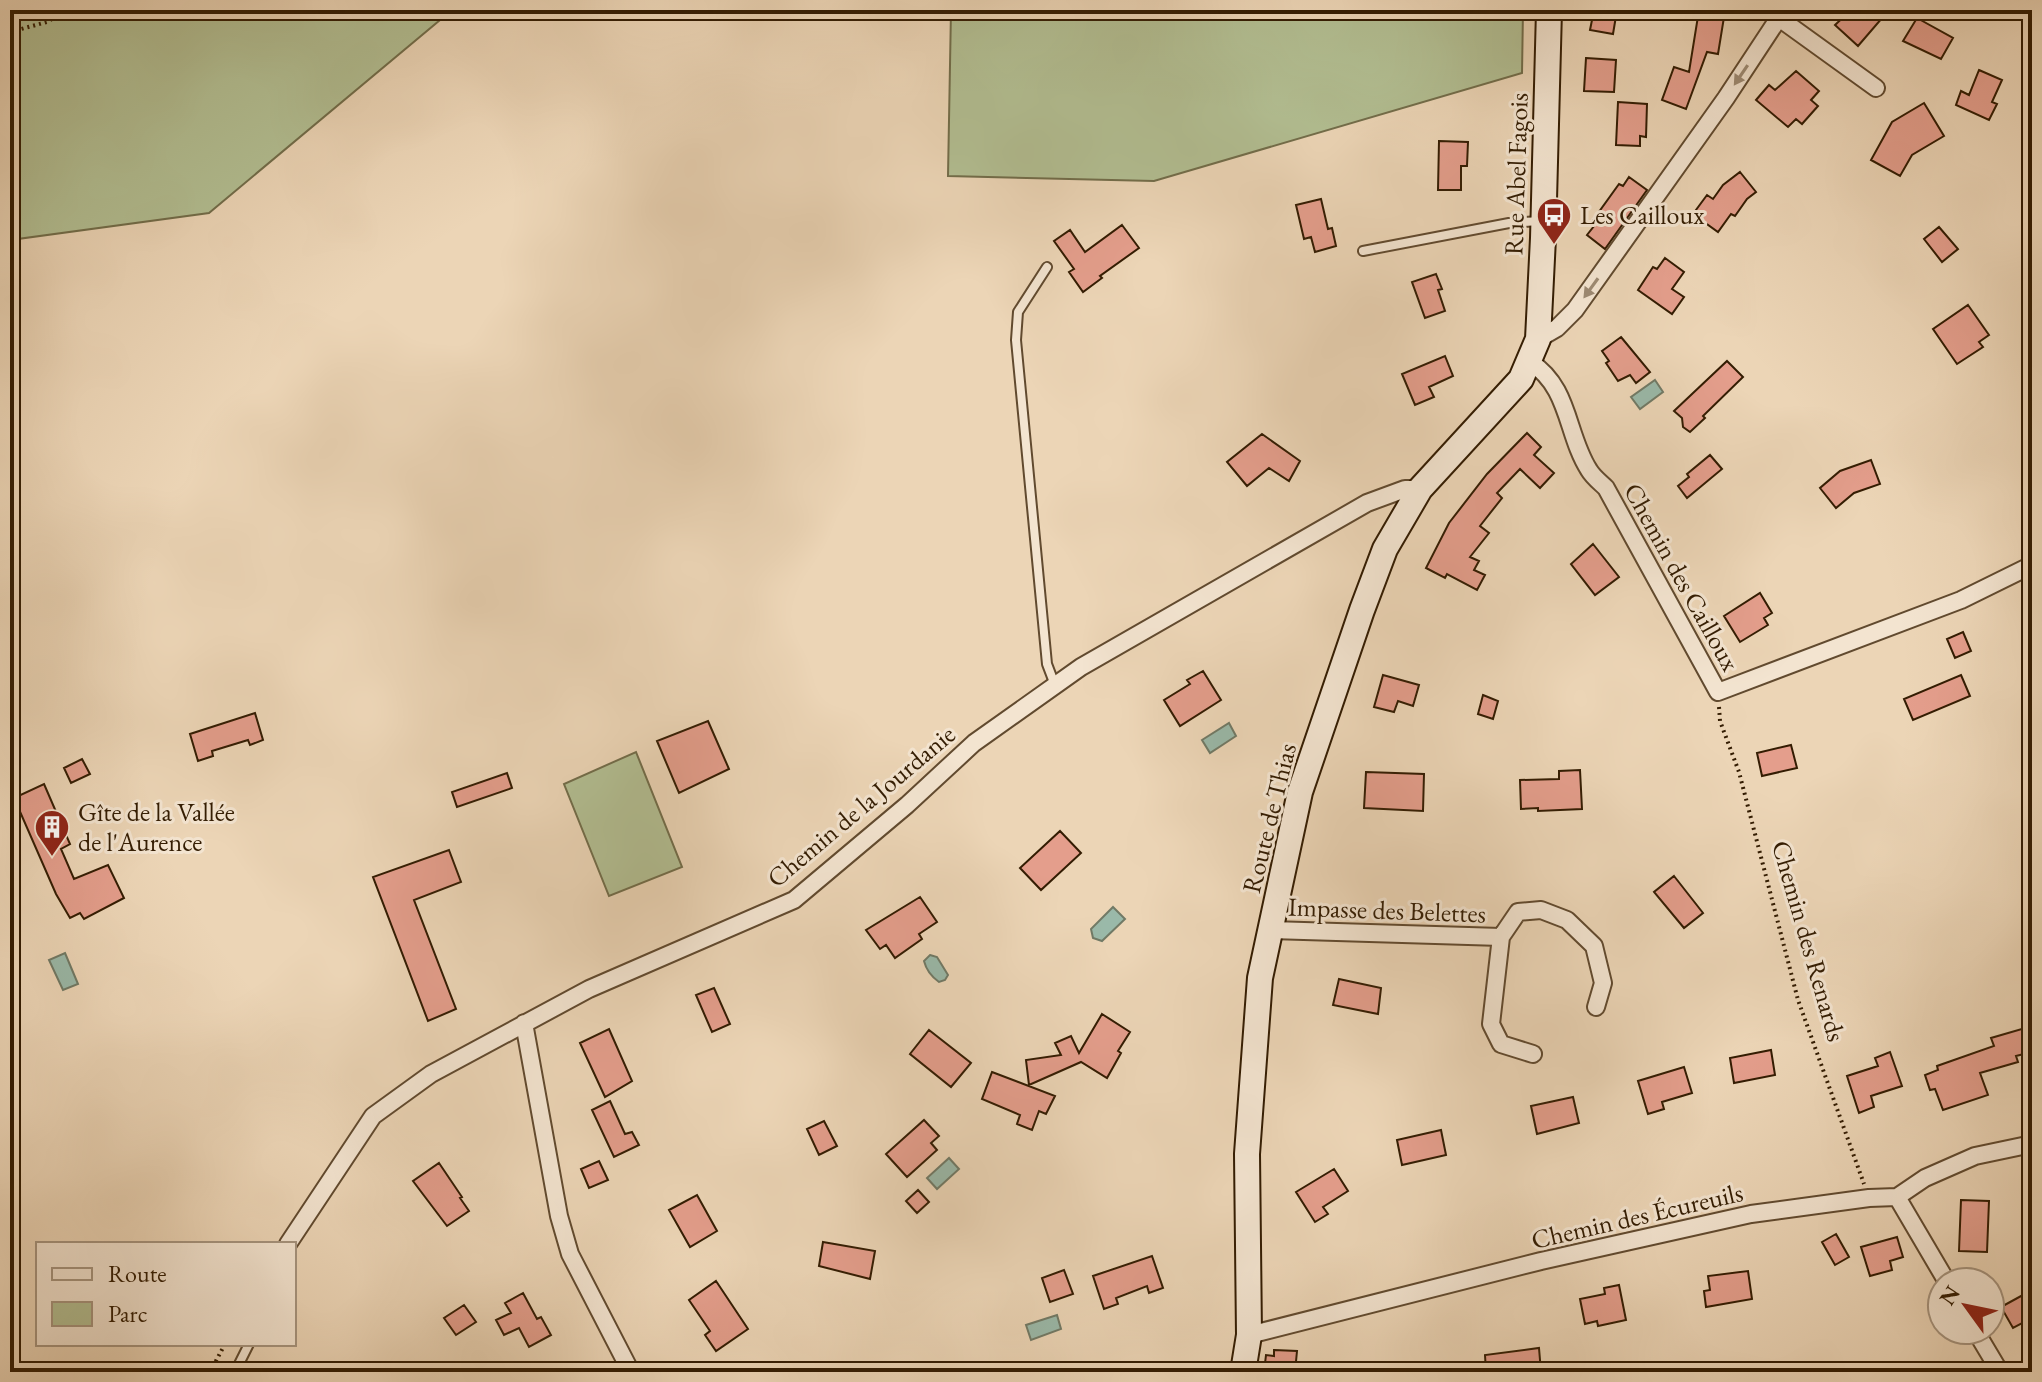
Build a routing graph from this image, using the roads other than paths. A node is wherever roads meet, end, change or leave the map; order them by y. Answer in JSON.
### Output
{"nodes":[{"id":1,"x":1549,"y":10,"type":"edge"},
{"id":2,"x":1782,"y":14,"type":"edge"},
{"id":3,"x":1876,"y":88,"type":"dead end"},
{"id":4,"x":1543,"y":220,"type":"junction"},
{"id":5,"x":1363,"y":251,"type":"dead end"},
{"id":6,"x":1047,"y":267,"type":"dead end"},
{"id":7,"x":1534,"y":350,"type":"junction"},
{"id":8,"x":1420,"y":489,"type":"junction"},
{"id":9,"x":2032,"y":565,"type":"edge"},
{"id":10,"x":1055,"y":685,"type":"junction"},
{"id":11,"x":1271,"y":930,"type":"junction"},
{"id":12,"x":1501,"y":937,"type":"junction"},
{"id":13,"x":1596,"y":1007,"type":"dead end"},
{"id":14,"x":524,"y":1023,"type":"junction"},
{"id":15,"x":1533,"y":1054,"type":"dead end"},
{"id":16,"x":2032,"y":1144,"type":"edge"},
{"id":17,"x":1897,"y":1197,"type":"junction"},
{"id":18,"x":289,"y":1242,"type":"edge"},
{"id":19,"x":1938,"y":1266,"type":"edge"},
{"id":20,"x":1249,"y":1335,"type":"junction"},
{"id":21,"x":248,"y":1346,"type":"edge"},
{"id":22,"x":1985,"y":1346,"type":"edge"},
{"id":23,"x":235,"y":1372,"type":"edge"},
{"id":24,"x":631,"y":1372,"type":"edge"},
{"id":25,"x":1243,"y":1372,"type":"edge"},
{"id":26,"x":2000,"y":1372,"type":"edge"}],
"edges":[{"from":1,"to":4,"type":"street","name":"Rue Abel Fagois"},
{"from":2,"to":3,"type":"street"},
{"from":2,"to":7,"type":"street","one_way":true},
{"from":4,"to":5,"type":"lane"},
{"from":4,"to":7,"type":"street","name":"Rue Abel Fagois"},
{"from":6,"to":10,"type":"lane"},
{"from":7,"to":8,"type":"street","name":"Route de Thias"},
{"from":7,"to":9,"type":"street","name":"Chemin des Cailloux"},
{"from":8,"to":10,"type":"street","name":"Chemin de la Jourdanie"},
{"from":8,"to":11,"type":"street","name":"Route de Thias"},
{"from":10,"to":14,"type":"street","name":"Chemin de la Jourdanie"},
{"from":11,"to":12,"type":"street","name":"Impasse des Belettes"},
{"from":11,"to":20,"type":"street","name":"Route de Thias"},
{"from":12,"to":13,"type":"street","name":"Impasse des Belettes"},
{"from":12,"to":15,"type":"street","name":"Impasse des Belettes"},
{"from":14,"to":18,"type":"street","name":"Chemin de la Jourdanie"},
{"from":14,"to":24,"type":"street"},
{"from":16,"to":17,"type":"street"},
{"from":17,"to":19,"type":"street"},
{"from":17,"to":20,"type":"street","name":"Chemin des Écureuils"},
{"from":20,"to":25,"type":"street","name":"Route de Thias"},
{"from":21,"to":23,"type":"lane"},
{"from":22,"to":26,"type":"street"}]}
